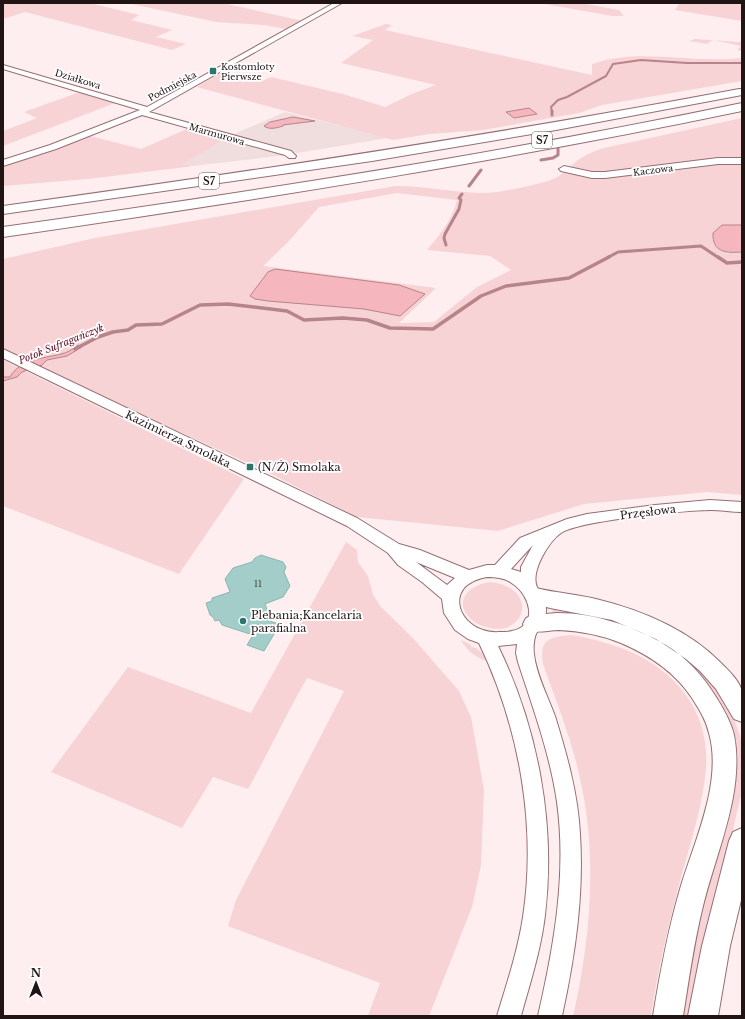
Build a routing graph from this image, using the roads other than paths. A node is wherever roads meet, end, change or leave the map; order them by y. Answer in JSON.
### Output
{"nodes":[{"id":1,"x":339,"y":3,"type":"edge"},
{"id":2,"x":3,"y":67,"type":"edge"},
{"id":3,"x":742,"y":92,"type":"edge"},
{"id":4,"x":742,"y":103,"type":"edge"},
{"id":5,"x":742,"y":107,"type":"edge"},
{"id":6,"x":145,"y":111,"type":"junction"},
{"id":7,"x":414,"y":150,"type":"junction"},
{"id":8,"x":292,"y":156,"type":"dead end"},
{"id":9,"x":742,"y":161,"type":"edge"},
{"id":10,"x":3,"y":163,"type":"edge"},
{"id":11,"x":564,"y":169,"type":"dead end"},
{"id":12,"x":3,"y":202,"type":"edge"},
{"id":13,"x":3,"y":210,"type":"edge"},
{"id":14,"x":3,"y":222,"type":"edge"},
{"id":15,"x":63,"y":223,"type":"junction"},
{"id":16,"x":3,"y":232,"type":"edge"},
{"id":17,"x":3,"y":235,"type":"edge"},
{"id":18,"x":8,"y":356,"type":"edge"},
{"id":19,"x":742,"y":507,"type":"edge"},
{"id":20,"x":555,"y":529,"type":"junction"},
{"id":21,"x":394,"y":549,"type":"junction"},
{"id":22,"x":499,"y":571,"type":"junction"},
{"id":23,"x":466,"y":576,"type":"junction"},
{"id":24,"x":532,"y":591,"type":"junction"},
{"id":25,"x":450,"y":597,"type":"junction"},
{"id":26,"x":530,"y":628,"type":"junction"},
{"id":27,"x":486,"y":639,"type":"junction"},
{"id":28,"x":742,"y":712,"type":"edge"},
{"id":29,"x":742,"y":841,"type":"edge"},
{"id":30,"x":668,"y":1014,"type":"edge"},
{"id":31,"x":509,"y":1016,"type":"edge"},
{"id":32,"x":550,"y":1016,"type":"edge"},
{"id":33,"x":704,"y":1016,"type":"edge"}],
"edges":[{"from":1,"to":6,"type":"street","name":"Podmiejska"},
{"from":2,"to":6,"type":"street","name":"Działkowa"},
{"from":3,"to":7,"type":"highway","number":"S7"},
{"from":4,"to":14,"type":"highway","number":"S7"},
{"from":5,"to":15,"type":"highway"},
{"from":6,"to":8,"type":"street","name":"Marmurowa"},
{"from":6,"to":10,"type":"street","name":"Podmiejska"},
{"from":7,"to":12,"type":"highway"},
{"from":7,"to":13,"type":"highway","number":"S7"},
{"from":9,"to":11,"type":"street","name":"Kaczowa"},
{"from":15,"to":16,"type":"highway"},
{"from":15,"to":17,"type":"highway"},
{"from":18,"to":21,"type":"street","name":"Kazimierza Smolaka"},
{"from":19,"to":20,"type":"street","name":"Przęsłowa"},
{"from":20,"to":22,"type":"street","name":"Przęsłowa"},
{"from":20,"to":24,"type":"street"},
{"from":21,"to":23,"type":"street","name":"Kazimierza Smolaka"},
{"from":21,"to":25,"type":"street","name":"Kazimierza Smolaka"},
{"from":22,"to":23,"type":"street"},
{"from":22,"to":24,"type":"street"},
{"from":23,"to":25,"type":"street"},
{"from":24,"to":26,"type":"street"},
{"from":24,"to":28,"type":"main road"},
{"from":25,"to":27,"type":"street"},
{"from":26,"to":27,"type":"street"},
{"from":26,"to":30,"type":"main road"},
{"from":26,"to":32,"type":"street"},
{"from":27,"to":31,"type":"street"},
{"from":29,"to":33,"type":"main road"}]}
